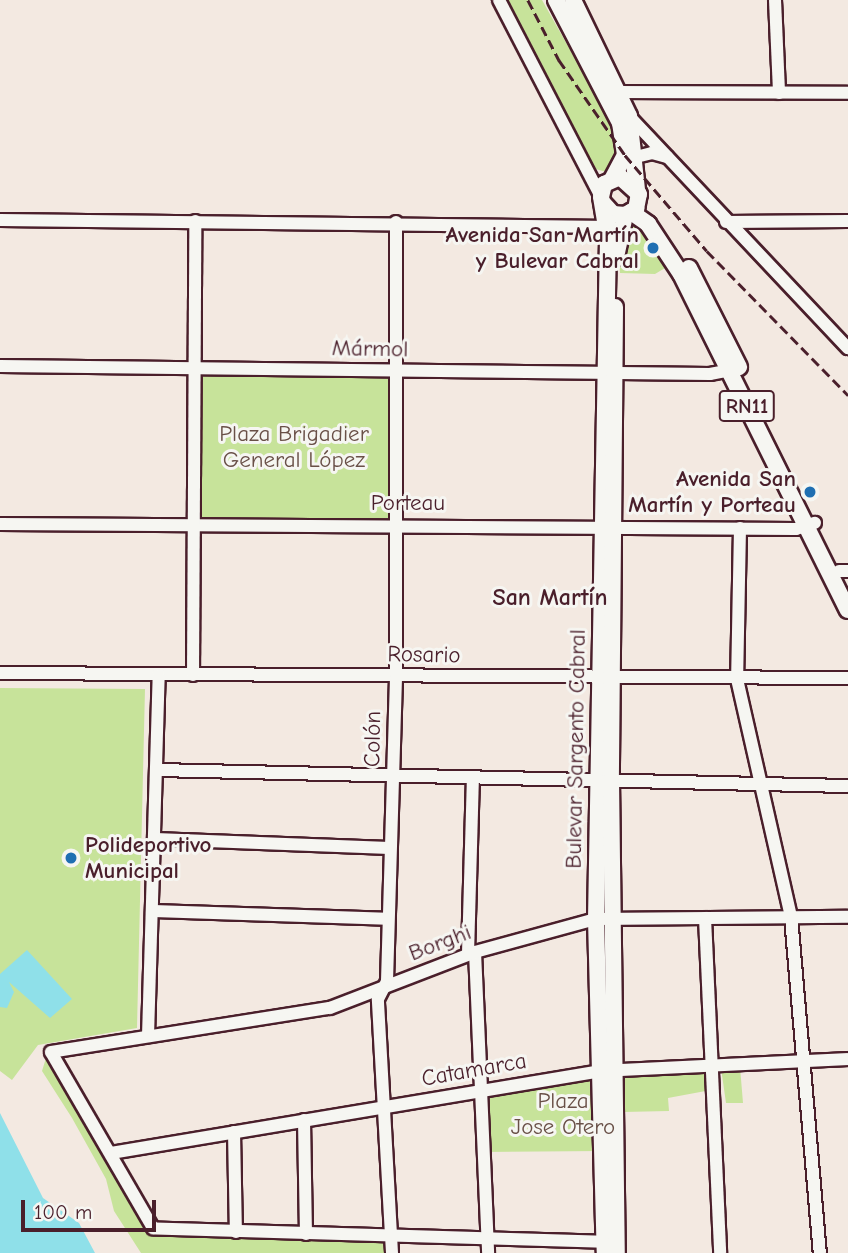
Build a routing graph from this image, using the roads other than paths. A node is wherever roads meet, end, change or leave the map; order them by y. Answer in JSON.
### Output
{"nodes":[{"id":1,"x":499,"y":0,"type":"edge"},
{"id":2,"x":556,"y":0,"type":"edge"},
{"id":3,"x":573,"y":0,"type":"edge"},
{"id":4,"x":775,"y":0,"type":"edge"},
{"id":5,"x":614,"y":92,"type":"junction"},
{"id":6,"x":645,"y":92,"type":"junction"},
{"id":7,"x":779,"y":93,"type":"junction"},
{"id":8,"x":848,"y":93,"type":"edge"},
{"id":9,"x":628,"y":115,"type":"junction"},
{"id":10,"x":636,"y":157,"type":"junction"},
{"id":11,"x":671,"y":159,"type":"junction"},
{"id":12,"x":585,"y":169,"type":"junction"},
{"id":13,"x":611,"y":179,"type":"junction"},
{"id":14,"x":638,"y":192,"type":"junction"},
{"id":15,"x":602,"y":200,"type":"junction"},
{"id":16,"x":0,"y":220,"type":"edge"},
{"id":17,"x":621,"y":220,"type":"junction"},
{"id":18,"x":195,"y":221,"type":"junction"},
{"id":19,"x":848,"y":221,"type":"edge"},
{"id":20,"x":396,"y":222,"type":"junction"},
{"id":21,"x":726,"y":222,"type":"junction"},
{"id":22,"x":834,"y":333,"type":"junction"},
{"id":23,"x":848,"y":333,"type":"edge"},
{"id":24,"x":848,"y":348,"type":"edge"},
{"id":25,"x":0,"y":366,"type":"edge"},
{"id":26,"x":194,"y":368,"type":"junction"},
{"id":27,"x":734,"y":369,"type":"junction"},
{"id":28,"x":396,"y":371,"type":"junction"},
{"id":29,"x":608,"y":373,"type":"junction"},
{"id":30,"x":0,"y":524,"type":"edge"},
{"id":31,"x":395,"y":524,"type":"junction"},
{"id":32,"x":607,"y":524,"type":"junction"},
{"id":33,"x":811,"y":525,"type":"junction"},
{"id":34,"x":192,"y":526,"type":"junction"},
{"id":35,"x":740,"y":528,"type":"junction"},
{"id":36,"x":844,"y":571,"type":"edge"},
{"id":37,"x":848,"y":589,"type":"edge"},
{"id":38,"x":848,"y":610,"type":"edge"},
{"id":39,"x":0,"y":673,"type":"edge"},
{"id":40,"x":159,"y":675,"type":"junction"},
{"id":41,"x":193,"y":675,"type":"junction"},
{"id":42,"x":396,"y":675,"type":"junction"},
{"id":43,"x":605,"y":678,"type":"junction"},
{"id":44,"x":848,"y":678,"type":"edge"},
{"id":45,"x":737,"y":679,"type":"junction"},
{"id":46,"x":158,"y":770,"type":"junction"},
{"id":47,"x":393,"y":776,"type":"junction"},
{"id":48,"x":473,"y":778,"type":"junction"},
{"id":49,"x":605,"y":780,"type":"junction"},
{"id":50,"x":761,"y":784,"type":"junction"},
{"id":51,"x":848,"y":786,"type":"edge"},
{"id":52,"x":155,"y":839,"type":"junction"},
{"id":53,"x":390,"y":848,"type":"junction"},
{"id":54,"x":152,"y":911,"type":"junction"},
{"id":55,"x":791,"y":917,"type":"junction"},
{"id":56,"x":848,"y":917,"type":"edge"},
{"id":57,"x":705,"y":918,"type":"junction"},
{"id":58,"x":388,"y":919,"type":"junction"},
{"id":59,"x":604,"y":919,"type":"junction"},
{"id":60,"x":472,"y":953,"type":"junction"},
{"id":61,"x":385,"y":986,"type":"junction"},
{"id":62,"x":148,"y":1036,"type":"junction"},
{"id":63,"x":848,"y":1059,"type":"edge"},
{"id":64,"x":806,"y":1061,"type":"junction"},
{"id":65,"x":714,"y":1065,"type":"junction"},
{"id":66,"x":607,"y":1070,"type":"junction"},
{"id":67,"x":484,"y":1089,"type":"junction"},
{"id":68,"x":382,"y":1108,"type":"junction"},
{"id":69,"x":304,"y":1120,"type":"junction"},
{"id":70,"x":234,"y":1132,"type":"junction"},
{"id":71,"x":111,"y":1153,"type":"junction"},
{"id":72,"x":236,"y":1232,"type":"junction"},
{"id":73,"x":306,"y":1234,"type":"junction"},
{"id":74,"x":390,"y":1239,"type":"junction"},
{"id":75,"x":487,"y":1247,"type":"edge"},
{"id":76,"x":611,"y":1248,"type":"edge"},
{"id":77,"x":392,"y":1253,"type":"edge"},
{"id":78,"x":720,"y":1253,"type":"edge"},
{"id":79,"x":820,"y":1253,"type":"edge"}],
"edges":[{"from":1,"to":12,"type":"street"},
{"from":2,"to":13,"type":"main road"},
{"from":3,"to":5,"type":"main road"},
{"from":4,"to":7,"type":"street"},
{"from":5,"to":6,"type":"street"},
{"from":5,"to":9,"type":"main road"},
{"from":6,"to":7,"type":"street"},
{"from":6,"to":9,"type":"street"},
{"from":7,"to":8,"type":"street"},
{"from":9,"to":10,"type":"main road"},
{"from":9,"to":11,"type":"street"},
{"from":10,"to":11,"type":"street"},
{"from":10,"to":14,"type":"main road"},
{"from":11,"to":21,"type":"street"},
{"from":12,"to":13,"type":"street"},
{"from":12,"to":15,"type":"street"},
{"from":13,"to":14,"type":"main road"},
{"from":13,"to":15,"type":"main road"},
{"from":14,"to":17,"type":"main road"},
{"from":14,"to":27,"type":"main road","number":"RN11"},
{"from":15,"to":17,"type":"main road","name":"Bulevar Sargento Cabral"},
{"from":16,"to":18,"type":"street"},
{"from":17,"to":20,"type":"street"},
{"from":17,"to":27,"type":"main road","number":"RN11"},
{"from":17,"to":29,"type":"main road","name":"Bulevar Sargento Cabral"},
{"from":18,"to":20,"type":"street"},
{"from":18,"to":26,"type":"street"},
{"from":19,"to":21,"type":"street"},
{"from":20,"to":28,"type":"street","name":"Colón"},
{"from":21,"to":22,"type":"street"},
{"from":22,"to":23,"type":"street"},
{"from":22,"to":24,"type":"street"},
{"from":25,"to":26,"type":"street","name":"Mármol"},
{"from":26,"to":28,"type":"street","name":"Mármol"},
{"from":26,"to":34,"type":"street"},
{"from":27,"to":29,"type":"street","name":"Mármol"},
{"from":27,"to":33,"type":"main road","number":"RN11"},
{"from":28,"to":29,"type":"street","name":"Mármol"},
{"from":28,"to":31,"type":"street","name":"Colón"},
{"from":29,"to":32,"type":"main road","name":"Bulevar Sargento Cabral"},
{"from":30,"to":34,"type":"street","name":"Porteau"},
{"from":31,"to":32,"type":"street","name":"Porteau"},
{"from":31,"to":34,"type":"street","name":"Porteau"},
{"from":31,"to":42,"type":"street","name":"Colón"},
{"from":32,"to":35,"type":"street","name":"Porteau"},
{"from":32,"to":43,"type":"main road","name":"Bulevar Sargento Cabral"},
{"from":33,"to":35,"type":"street","name":"Porteau"},
{"from":33,"to":36,"type":"main road","number":"RN11"},
{"from":33,"to":38,"type":"main road","number":"RN11"},
{"from":34,"to":41,"type":"street"},
{"from":35,"to":45,"type":"street"},
{"from":36,"to":37,"type":"main road","number":"RN11"},
{"from":39,"to":40,"type":"street","name":"Rosario"},
{"from":40,"to":41,"type":"street","name":"Rosario"},
{"from":40,"to":46,"type":"street"},
{"from":41,"to":42,"type":"street","name":"Rosario"},
{"from":42,"to":43,"type":"street","name":"Rosario"},
{"from":42,"to":47,"type":"street","name":"Colón"},
{"from":43,"to":45,"type":"street","name":"Rosario"},
{"from":43,"to":49,"type":"main road","name":"Bulevar Sargento Cabral"},
{"from":44,"to":45,"type":"street","name":"Rosario"},
{"from":45,"to":50,"type":"street"},
{"from":46,"to":47,"type":"street"},
{"from":46,"to":52,"type":"street"},
{"from":47,"to":48,"type":"street"},
{"from":47,"to":53,"type":"street","name":"Colón"},
{"from":48,"to":49,"type":"street"},
{"from":48,"to":60,"type":"street"},
{"from":49,"to":50,"type":"street"},
{"from":49,"to":59,"type":"main road","name":"Bulevar Sargento Cabral"},
{"from":50,"to":51,"type":"street"},
{"from":50,"to":55,"type":"street"},
{"from":52,"to":53,"type":"street"},
{"from":52,"to":54,"type":"street"},
{"from":53,"to":58,"type":"street","name":"Colón"},
{"from":54,"to":58,"type":"street"},
{"from":54,"to":62,"type":"street"},
{"from":55,"to":56,"type":"street","name":"Borghi"},
{"from":55,"to":57,"type":"street","name":"Borghi"},
{"from":55,"to":64,"type":"street"},
{"from":57,"to":59,"type":"street","name":"Borghi"},
{"from":57,"to":65,"type":"street"},
{"from":58,"to":61,"type":"street","name":"Colón"},
{"from":59,"to":60,"type":"street","name":"Borghi"},
{"from":59,"to":66,"type":"main road","name":"Bulevar Sargento Cabral"},
{"from":60,"to":61,"type":"street","name":"Borghi"},
{"from":60,"to":67,"type":"street"},
{"from":61,"to":62,"type":"street","name":"Borghi"},
{"from":61,"to":68,"type":"street","name":"Colón"},
{"from":62,"to":71,"type":"street","name":"Borghi"},
{"from":63,"to":64,"type":"street","name":"Catamarca"},
{"from":64,"to":65,"type":"street","name":"Catamarca"},
{"from":64,"to":79,"type":"street"},
{"from":65,"to":66,"type":"street","name":"Catamarca"},
{"from":65,"to":78,"type":"street"},
{"from":66,"to":67,"type":"street","name":"Catamarca"},
{"from":66,"to":76,"type":"main road","name":"Bulevar Sargento Cabral"},
{"from":67,"to":68,"type":"street","name":"Catamarca"},
{"from":67,"to":75,"type":"street"},
{"from":68,"to":69,"type":"street","name":"Catamarca"},
{"from":68,"to":74,"type":"street","name":"Colón"},
{"from":69,"to":70,"type":"street","name":"Catamarca"},
{"from":69,"to":73,"type":"street"},
{"from":70,"to":71,"type":"street","name":"Catamarca"},
{"from":70,"to":72,"type":"street"},
{"from":71,"to":72,"type":"street"},
{"from":72,"to":73,"type":"street"},
{"from":73,"to":74,"type":"street"},
{"from":74,"to":75,"type":"street"},
{"from":74,"to":77,"type":"street","name":"Colón"},
{"from":75,"to":76,"type":"street"}]}
